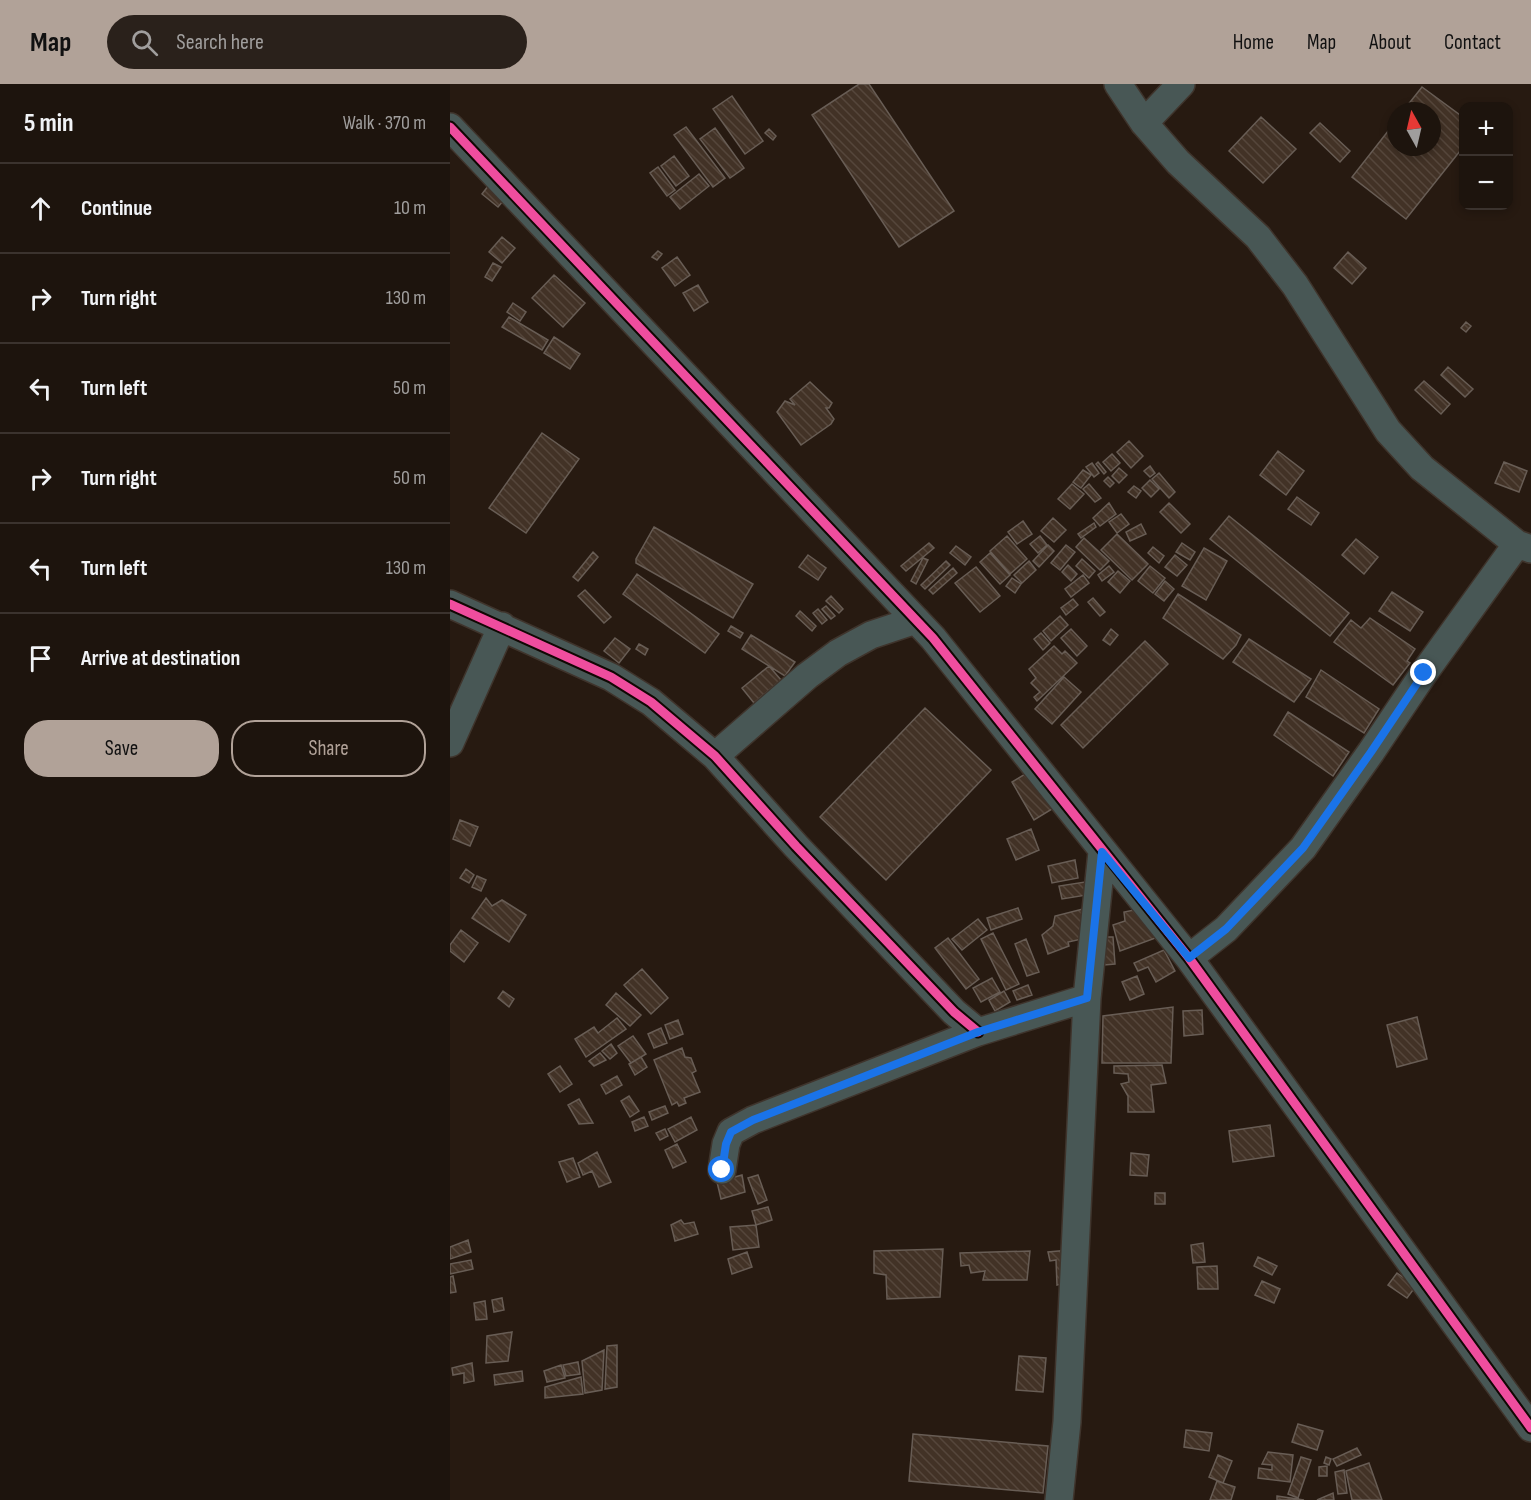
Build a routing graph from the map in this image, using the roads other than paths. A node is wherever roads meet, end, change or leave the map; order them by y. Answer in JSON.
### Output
{"nodes":[{"id":1,"x":1118,"y":84,"type":"edge"},
{"id":2,"x":1181,"y":84,"type":"edge"},
{"id":3,"x":1144,"y":123,"type":"junction"},
{"id":4,"x":450,"y":126,"type":"edge"},
{"id":5,"x":1524,"y":546,"type":"edge"},
{"id":6,"x":450,"y":603,"type":"edge"},
{"id":7,"x":916,"y":620,"type":"junction"},
{"id":8,"x":502,"y":626,"type":"junction"},
{"id":9,"x":450,"y":743,"type":"edge"},
{"id":10,"x":715,"y":756,"type":"junction"},
{"id":11,"x":1102,"y":852,"type":"junction"},
{"id":12,"x":1189,"y":958,"type":"junction"},
{"id":13,"x":1087,"y":998,"type":"junction"},
{"id":14,"x":978,"y":1032,"type":"junction"},
{"id":15,"x":722,"y":1170,"type":"dead end"},
{"id":16,"x":1531,"y":1428,"type":"edge"},
{"id":17,"x":1059,"y":1500,"type":"edge"}],
"edges":[{"from":1,"to":3,"type":"street"},
{"from":2,"to":3,"type":"street"},
{"from":3,"to":5,"type":"street"},
{"from":4,"to":7,"type":"street"},
{"from":5,"to":12,"type":"street"},
{"from":6,"to":8,"type":"street"},
{"from":7,"to":10,"type":"street"},
{"from":7,"to":11,"type":"street"},
{"from":8,"to":9,"type":"street"},
{"from":8,"to":10,"type":"street"},
{"from":10,"to":14,"type":"street"},
{"from":11,"to":12,"type":"street"},
{"from":11,"to":13,"type":"street"},
{"from":12,"to":16,"type":"street"},
{"from":13,"to":14,"type":"street"},
{"from":13,"to":17,"type":"street"},
{"from":14,"to":15,"type":"street"}]}
